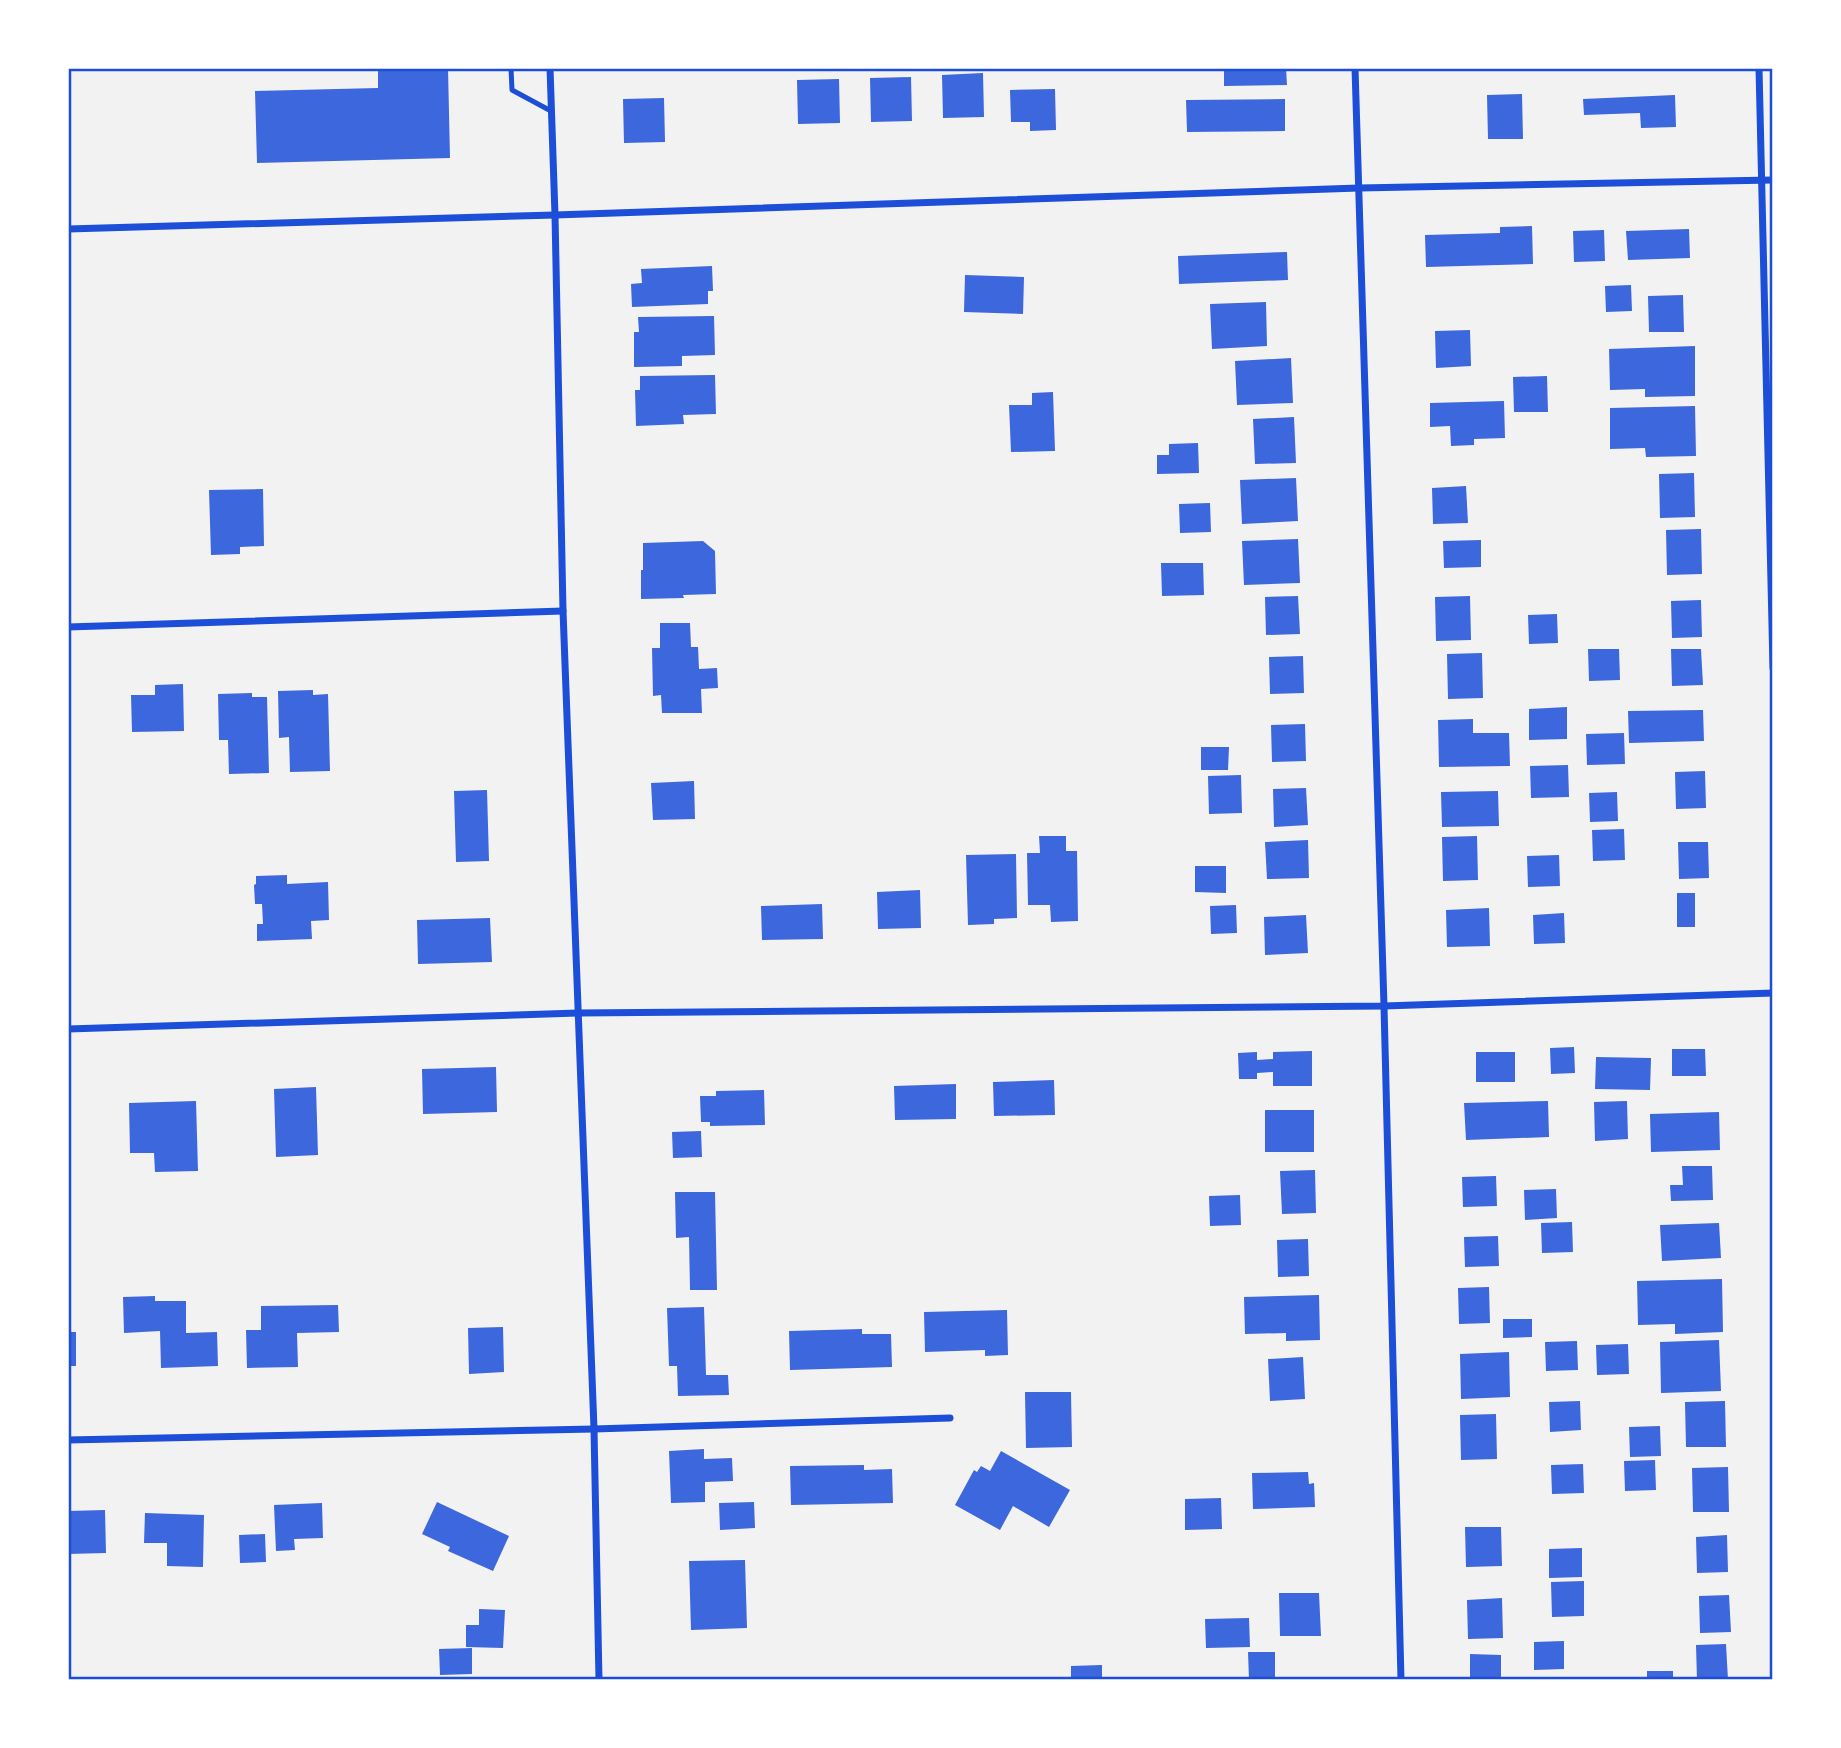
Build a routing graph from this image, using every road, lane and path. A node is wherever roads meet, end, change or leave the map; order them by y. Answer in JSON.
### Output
{"nodes":[{"id":1,"x":511,"y":68,"type":"edge"},
{"id":2,"x":550,"y":68,"type":"edge"},
{"id":3,"x":1355,"y":68,"type":"edge"},
{"id":4,"x":1759,"y":68,"type":"edge"},
{"id":5,"x":551,"y":111,"type":"junction"},
{"id":6,"x":1763,"y":180,"type":"junction"},
{"id":7,"x":1773,"y":180,"type":"edge"},
{"id":8,"x":1359,"y":188,"type":"junction"},
{"id":9,"x":555,"y":215,"type":"junction"},
{"id":10,"x":68,"y":229,"type":"edge"},
{"id":11,"x":563,"y":611,"type":"junction"},
{"id":12,"x":68,"y":627,"type":"edge"},
{"id":13,"x":1773,"y":668,"type":"edge"},
{"id":14,"x":1773,"y":993,"type":"edge"},
{"id":15,"x":1384,"y":1006,"type":"junction"},
{"id":16,"x":578,"y":1013,"type":"junction"},
{"id":17,"x":68,"y":1029,"type":"edge"},
{"id":18,"x":950,"y":1418,"type":"dead end"},
{"id":19,"x":594,"y":1429,"type":"junction"},
{"id":20,"x":68,"y":1440,"type":"edge"},
{"id":21,"x":599,"y":1680,"type":"edge"},
{"id":22,"x":1401,"y":1680,"type":"edge"}],
"edges":[{"from":1,"to":5,"type":"lane"},
{"from":2,"to":5,"type":"street"},
{"from":3,"to":8,"type":"street"},
{"from":4,"to":6,"type":"street"},
{"from":5,"to":9,"type":"street"},
{"from":6,"to":7,"type":"street"},
{"from":6,"to":8,"type":"street"},
{"from":6,"to":13,"type":"street"},
{"from":8,"to":9,"type":"street"},
{"from":8,"to":15,"type":"street"},
{"from":9,"to":10,"type":"street"},
{"from":9,"to":11,"type":"street"},
{"from":11,"to":12,"type":"street"},
{"from":11,"to":16,"type":"street"},
{"from":14,"to":15,"type":"street"},
{"from":15,"to":16,"type":"street"},
{"from":15,"to":22,"type":"street"},
{"from":16,"to":17,"type":"street"},
{"from":16,"to":19,"type":"street"},
{"from":18,"to":19,"type":"street"},
{"from":19,"to":20,"type":"street"},
{"from":19,"to":21,"type":"street"}]}
